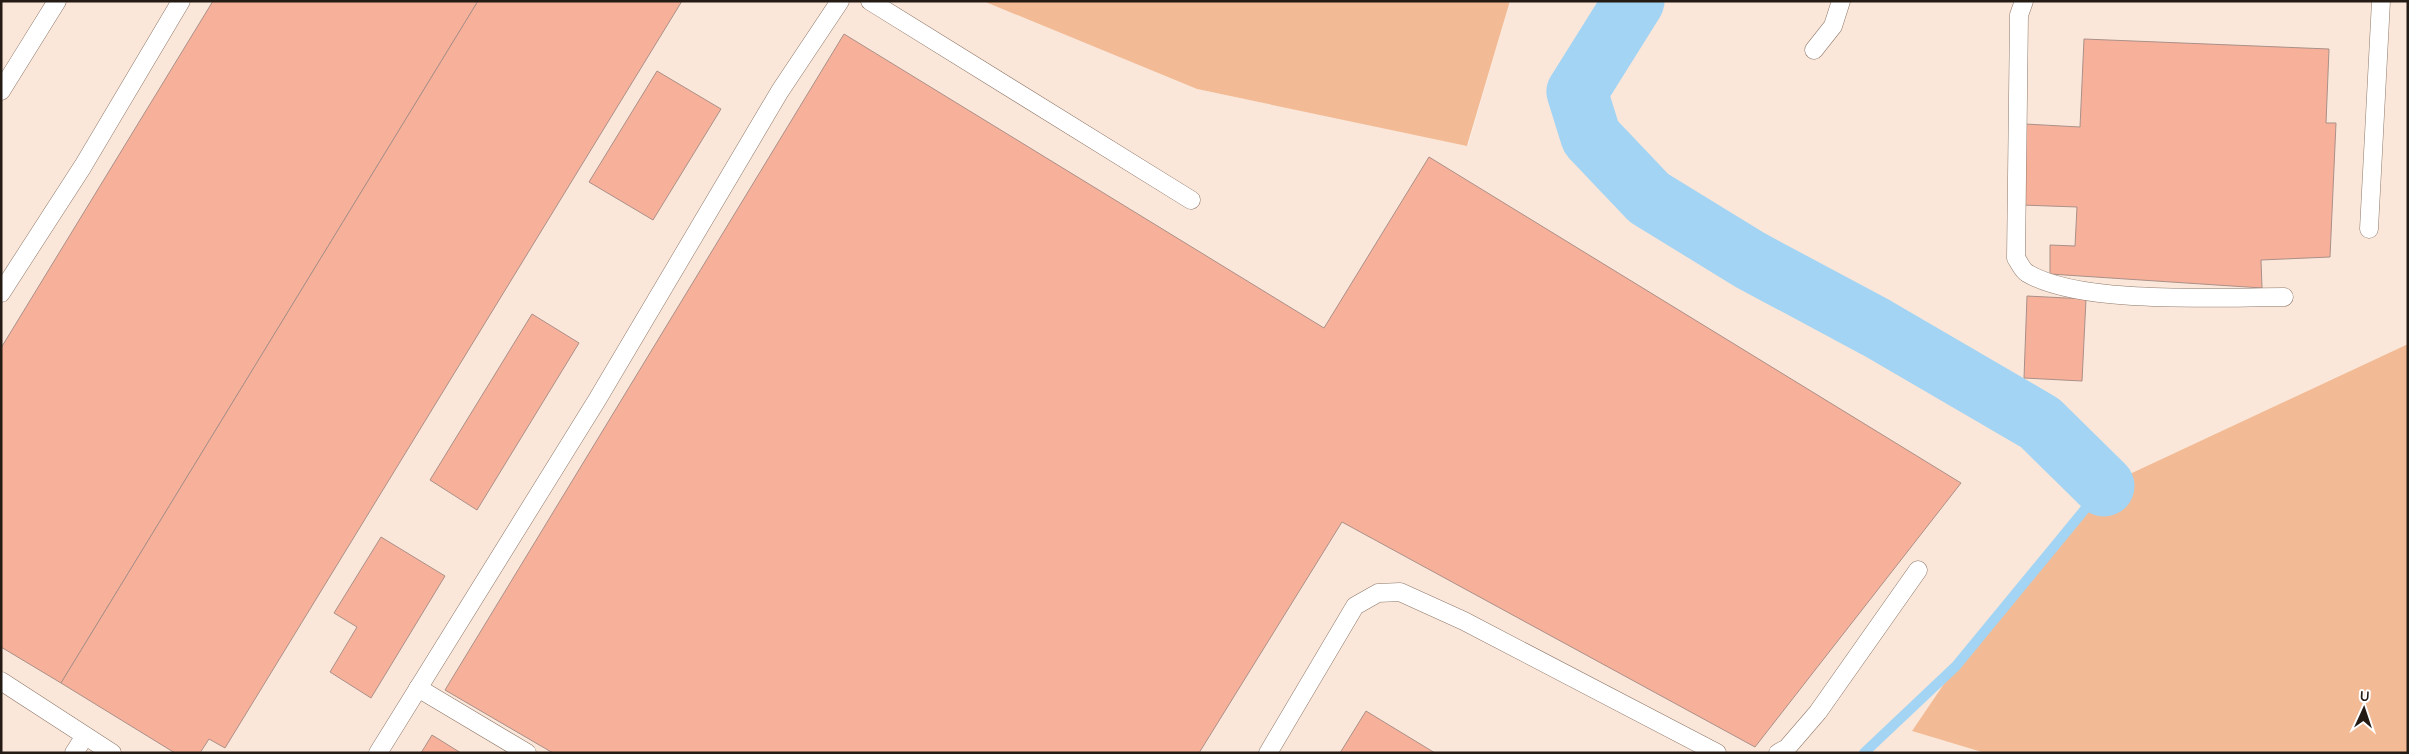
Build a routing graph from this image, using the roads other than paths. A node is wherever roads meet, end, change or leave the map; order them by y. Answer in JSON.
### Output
{"nodes":[{"id":1,"x":57,"y":1,"type":"edge"},
{"id":2,"x":182,"y":1,"type":"edge"},
{"id":3,"x":840,"y":1,"type":"edge"},
{"id":4,"x":870,"y":1,"type":"edge"},
{"id":5,"x":1841,"y":1,"type":"edge"},
{"id":6,"x":2024,"y":1,"type":"edge"},
{"id":7,"x":2381,"y":1,"type":"edge"},
{"id":8,"x":1814,"y":50,"type":"dead end"},
{"id":9,"x":1,"y":91,"type":"edge"},
{"id":10,"x":1191,"y":200,"type":"dead end"},
{"id":11,"x":2369,"y":229,"type":"dead end"},
{"id":12,"x":1,"y":293,"type":"edge"},
{"id":13,"x":2284,"y":297,"type":"dead end"},
{"id":14,"x":1918,"y":570,"type":"dead end"},
{"id":15,"x":1,"y":681,"type":"edge"},
{"id":16,"x":418,"y":688,"type":"junction"},
{"id":17,"x":85,"y":736,"type":"junction"},
{"id":18,"x":74,"y":753,"type":"edge"},
{"id":19,"x":112,"y":753,"type":"edge"},
{"id":20,"x":378,"y":753,"type":"edge"},
{"id":21,"x":527,"y":753,"type":"edge"},
{"id":22,"x":1268,"y":753,"type":"edge"},
{"id":23,"x":1717,"y":753,"type":"edge"},
{"id":24,"x":1778,"y":753,"type":"edge"}],
"edges":[{"from":1,"to":9,"type":"lane"},
{"from":2,"to":12,"type":"lane"},
{"from":3,"to":16,"type":"lane"},
{"from":4,"to":10,"type":"lane"},
{"from":5,"to":8,"type":"lane"},
{"from":6,"to":13,"type":"lane"},
{"from":7,"to":11,"type":"lane"},
{"from":14,"to":24,"type":"lane"},
{"from":15,"to":17,"type":"lane"},
{"from":16,"to":20,"type":"lane"},
{"from":16,"to":21,"type":"lane"},
{"from":17,"to":18,"type":"lane"},
{"from":17,"to":19,"type":"lane"},
{"from":22,"to":23,"type":"lane"}]}
